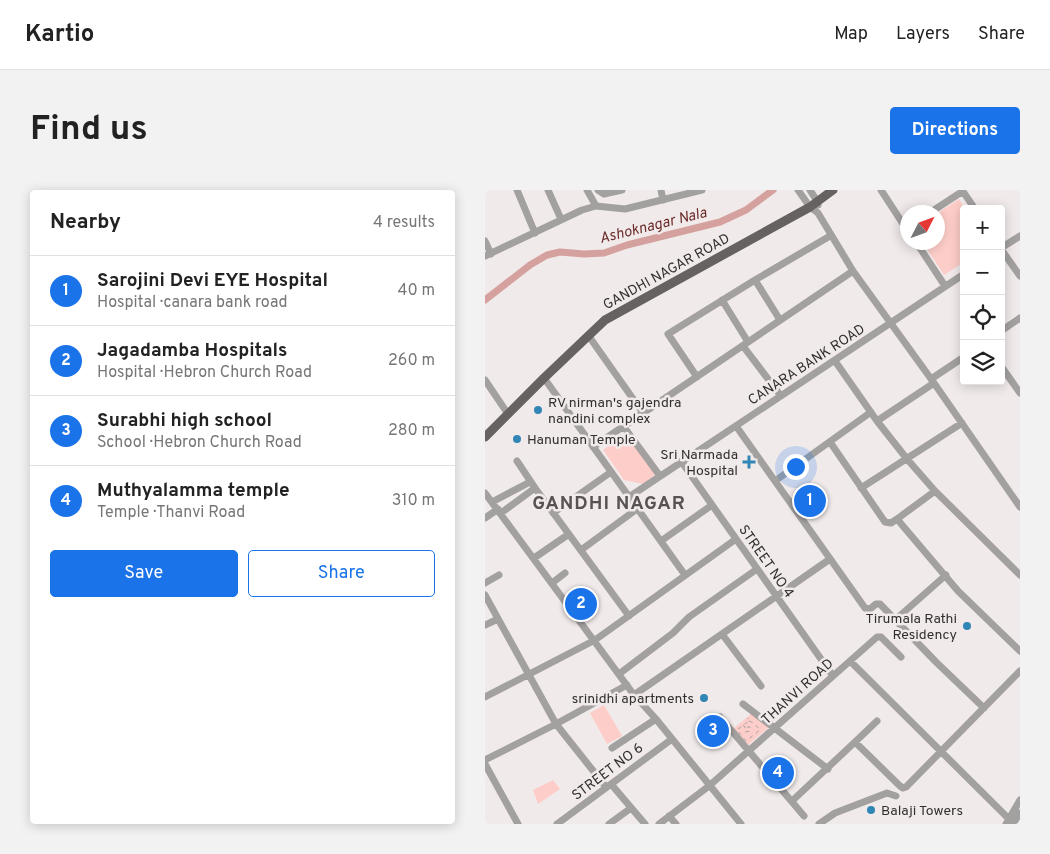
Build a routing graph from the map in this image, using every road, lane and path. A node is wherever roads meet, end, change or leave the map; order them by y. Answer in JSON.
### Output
{"nodes":[{"id":1,"x":517,"y":190,"type":"edge"},
{"id":2,"x":548,"y":190,"type":"edge"},
{"id":3,"x":587,"y":190,"type":"edge"},
{"id":4,"x":598,"y":190,"type":"edge"},
{"id":5,"x":622,"y":190,"type":"edge"},
{"id":6,"x":661,"y":190,"type":"edge"},
{"id":7,"x":702,"y":190,"type":"edge"},
{"id":8,"x":798,"y":190,"type":"edge"},
{"id":9,"x":833,"y":190,"type":"edge"},
{"id":10,"x":881,"y":190,"type":"edge"},
{"id":11,"x":962,"y":191,"type":"edge"},
{"id":12,"x":674,"y":194,"type":"edge"},
{"id":13,"x":811,"y":199,"type":"edge"},
{"id":14,"x":663,"y":200,"type":"junction"},
{"id":15,"x":941,"y":205,"type":"edge"},
{"id":16,"x":972,"y":205,"type":"edge"},
{"id":17,"x":596,"y":206,"type":"junction"},
{"id":18,"x":900,"y":218,"type":"edge"},
{"id":19,"x":561,"y":219,"type":"junction"},
{"id":20,"x":535,"y":233,"type":"junction"},
{"id":21,"x":830,"y":236,"type":"junction"},
{"id":22,"x":1020,"y":236,"type":"edge"},
{"id":23,"x":485,"y":241,"type":"edge"},
{"id":24,"x":1005,"y":245,"type":"edge"},
{"id":25,"x":921,"y":250,"type":"edge"},
{"id":26,"x":1002,"y":250,"type":"edge"},
{"id":27,"x":488,"y":255,"type":"edge"},
{"id":28,"x":853,"y":271,"type":"junction"},
{"id":29,"x":1020,"y":276,"type":"edge"},
{"id":30,"x":960,"y":277,"type":"edge"},
{"id":31,"x":755,"y":280,"type":"junction"},
{"id":32,"x":945,"y":286,"type":"junction"},
{"id":33,"x":723,"y":300,"type":"junction"},
{"id":34,"x":1020,"y":318,"type":"edge"},
{"id":35,"x":780,"y":320,"type":"junction"},
{"id":36,"x":891,"y":323,"type":"junction"},
{"id":37,"x":1005,"y":328,"type":"edge"},
{"id":38,"x":588,"y":336,"type":"junction"},
{"id":39,"x":746,"y":344,"type":"junction"},
{"id":40,"x":960,"y":360,"type":"edge"},
{"id":41,"x":835,"y":361,"type":"junction"},
{"id":42,"x":1005,"y":372,"type":"edge"},
{"id":43,"x":697,"y":376,"type":"junction"},
{"id":44,"x":543,"y":378,"type":"junction"},
{"id":45,"x":485,"y":380,"type":"edge"},
{"id":46,"x":933,"y":381,"type":"junction"},
{"id":47,"x":1020,"y":393,"type":"edge"},
{"id":48,"x":781,"y":396,"type":"junction"},
{"id":49,"x":871,"y":412,"type":"junction"},
{"id":50,"x":643,"y":413,"type":"junction"},
{"id":51,"x":508,"y":414,"type":"junction"},
{"id":52,"x":877,"y":421,"type":"junction"},
{"id":53,"x":962,"y":423,"type":"junction"},
{"id":54,"x":736,"y":426,"type":"junction"},
{"id":55,"x":623,"y":427,"type":"junction"},
{"id":56,"x":485,"y":437,"type":"edge"},
{"id":57,"x":830,"y":442,"type":"junction"},
{"id":58,"x":593,"y":447,"type":"junction"},
{"id":59,"x":907,"y":459,"type":"junction"},
{"id":60,"x":517,"y":461,"type":"dead end"},
{"id":61,"x":681,"y":461,"type":"junction"},
{"id":62,"x":611,"y":472,"type":"junction"},
{"id":63,"x":660,"y":476,"type":"junction"},
{"id":64,"x":775,"y":481,"type":"junction"},
{"id":65,"x":533,"y":485,"type":"junction"},
{"id":66,"x":861,"y":488,"type":"junction"},
{"id":67,"x":935,"y":491,"type":"junction"},
{"id":68,"x":485,"y":493,"type":"edge"},
{"id":69,"x":629,"y":497,"type":"junction"},
{"id":70,"x":492,"y":502,"type":"junction"},
{"id":71,"x":712,"y":505,"type":"junction"},
{"id":72,"x":1020,"y":507,"type":"edge"},
{"id":73,"x":637,"y":509,"type":"junction"},
{"id":74,"x":499,"y":511,"type":"junction"},
{"id":75,"x":553,"y":513,"type":"junction"},
{"id":76,"x":485,"y":518,"type":"edge"},
{"id":77,"x":897,"y":519,"type":"junction"},
{"id":78,"x":569,"y":534,"type":"junction"},
{"id":79,"x":736,"y":539,"type":"junction"},
{"id":80,"x":661,"y":541,"type":"junction"},
{"id":81,"x":581,"y":550,"type":"junction"},
{"id":82,"x":534,"y":558,"type":"junction"},
{"id":83,"x":830,"y":559,"type":"junction"},
{"id":84,"x":757,"y":569,"type":"junction"},
{"id":85,"x":565,"y":573,"type":"dead end"},
{"id":86,"x":499,"y":575,"type":"dead end"},
{"id":87,"x":685,"y":575,"type":"junction"},
{"id":88,"x":946,"y":575,"type":"junction"},
{"id":89,"x":1020,"y":575,"type":"edge"},
{"id":90,"x":485,"y":583,"type":"edge"},
{"id":91,"x":552,"y":583,"type":"junction"},
{"id":92,"x":485,"y":595,"type":"edge"},
{"id":93,"x":777,"y":596,"type":"junction"},
{"id":94,"x":629,"y":616,"type":"junction"},
{"id":95,"x":498,"y":619,"type":"junction"},
{"id":96,"x":895,"y":620,"type":"junction"},
{"id":97,"x":485,"y":625,"type":"edge"},
{"id":98,"x":722,"y":634,"type":"junction"},
{"id":99,"x":595,"y":640,"type":"junction"},
{"id":100,"x":1020,"y":651,"type":"edge"},
{"id":101,"x":901,"y":657,"type":"dead end"},
{"id":102,"x":850,"y":661,"type":"junction"},
{"id":103,"x":1020,"y":670,"type":"edge"},
{"id":104,"x":528,"y":673,"type":"junction"},
{"id":105,"x":619,"y":674,"type":"junction"},
{"id":106,"x":833,"y":676,"type":"junction"},
{"id":107,"x":627,"y":685,"type":"junction"},
{"id":108,"x":761,"y":686,"type":"dead end"},
{"id":109,"x":634,"y":695,"type":"junction"},
{"id":110,"x":485,"y":697,"type":"edge"},
{"id":111,"x":743,"y":704,"type":"dead end"},
{"id":112,"x":984,"y":708,"type":"junction"},
{"id":113,"x":720,"y":717,"type":"dead end"},
{"id":114,"x":656,"y":719,"type":"junction"},
{"id":115,"x":758,"y":719,"type":"dead end"},
{"id":116,"x":877,"y":721,"type":"dead end"},
{"id":117,"x":754,"y":723,"type":"junction"},
{"id":118,"x":556,"y":724,"type":"junction"},
{"id":119,"x":743,"y":725,"type":"junction"},
{"id":120,"x":745,"y":727,"type":"junction"},
{"id":121,"x":750,"y":727,"type":"junction"},
{"id":122,"x":774,"y":729,"type":"junction"},
{"id":123,"x":672,"y":739,"type":"junction"},
{"id":124,"x":855,"y":742,"type":"junction"},
{"id":125,"x":612,"y":748,"type":"dead end"},
{"id":126,"x":749,"y":751,"type":"junction"},
{"id":127,"x":941,"y":752,"type":"junction"},
{"id":128,"x":485,"y":760,"type":"edge"},
{"id":129,"x":485,"y":764,"type":"edge"},
{"id":130,"x":828,"y":768,"type":"junction"},
{"id":131,"x":609,"y":786,"type":"junction"},
{"id":132,"x":709,"y":786,"type":"junction"},
{"id":133,"x":896,"y":796,"type":"dead end"},
{"id":134,"x":1020,"y":800,"type":"edge"},
{"id":135,"x":792,"y":801,"type":"junction"},
{"id":136,"x":631,"y":808,"type":"junction"},
{"id":137,"x":1018,"y":812,"type":"edge"},
{"id":138,"x":669,"y":816,"type":"junction"},
{"id":139,"x":804,"y":816,"type":"dead end"},
{"id":140,"x":1009,"y":822,"type":"edge"},
{"id":141,"x":562,"y":823,"type":"edge"},
{"id":142,"x":518,"y":824,"type":"edge"},
{"id":143,"x":609,"y":824,"type":"edge"},
{"id":144,"x":645,"y":824,"type":"edge"},
{"id":145,"x":659,"y":824,"type":"edge"},
{"id":146,"x":676,"y":824,"type":"edge"},
{"id":147,"x":741,"y":824,"type":"edge"},
{"id":148,"x":819,"y":824,"type":"edge"}],
"edges":[{"from":1,"to":20,"type":"street"},
{"from":2,"to":19,"type":"street"},
{"from":3,"to":17,"type":"street"},
{"from":4,"to":5,"type":"street"},
{"from":6,"to":14,"type":"street"},
{"from":7,"to":12,"type":"street"},
{"from":8,"to":13,"type":"street"},
{"from":9,"to":13,"type":"main road","name":"GANDHI NAGAR ROAD"},
{"from":10,"to":18,"type":"street"},
{"from":11,"to":15,"type":"street"},
{"from":11,"to":16,"type":"street"},
{"from":12,"to":14,"type":"street"},
{"from":13,"to":21,"type":"street"},
{"from":13,"to":38,"type":"main road","name":"GANDHI NAGAR ROAD"},
{"from":14,"to":17,"type":"street"},
{"from":17,"to":19,"type":"street"},
{"from":19,"to":20,"type":"street"},
{"from":20,"to":27,"type":"street"},
{"from":21,"to":28,"type":"street"},
{"from":21,"to":31,"type":"street"},
{"from":22,"to":24,"type":"street"},
{"from":23,"to":27,"type":"street"},
{"from":25,"to":32,"type":"street"},
{"from":26,"to":29,"type":"street"},
{"from":28,"to":35,"type":"street"},
{"from":28,"to":36,"type":"street"},
{"from":30,"to":32,"type":"street","name":"CANARA BANK ROAD"},
{"from":31,"to":33,"type":"street"},
{"from":31,"to":35,"type":"street"},
{"from":32,"to":36,"type":"street","name":"CANARA BANK ROAD"},
{"from":33,"to":39,"type":"street"},
{"from":33,"to":43,"type":"street"},
{"from":34,"to":37,"type":"street"},
{"from":35,"to":39,"type":"street"},
{"from":36,"to":41,"type":"street","name":"CANARA BANK ROAD"},
{"from":36,"to":46,"type":"street"},
{"from":38,"to":44,"type":"main road","name":"GANDHI NAGAR ROAD"},
{"from":38,"to":50,"type":"street"},
{"from":39,"to":43,"type":"street"},
{"from":39,"to":48,"type":"street"},
{"from":40,"to":46,"type":"street"},
{"from":41,"to":48,"type":"street","name":"CANARA BANK ROAD"},
{"from":41,"to":49,"type":"street"},
{"from":42,"to":47,"type":"street"},
{"from":43,"to":50,"type":"street"},
{"from":44,"to":51,"type":"main road","name":"GANDHI NAGAR ROAD"},
{"from":44,"to":58,"type":"street"},
{"from":45,"to":51,"type":"street"},
{"from":46,"to":52,"type":"street"},
{"from":46,"to":53,"type":"street"},
{"from":48,"to":54,"type":"street","name":"CANARA BANK ROAD"},
{"from":49,"to":52,"type":"street"},
{"from":49,"to":57,"type":"street"},
{"from":50,"to":55,"type":"street"},
{"from":51,"to":56,"type":"main road","name":"GANDHI NAGAR ROAD"},
{"from":52,"to":59,"type":"street"},
{"from":53,"to":59,"type":"street"},
{"from":53,"to":72,"type":"street"},
{"from":54,"to":61,"type":"street","name":"CANARA BANK ROAD"},
{"from":54,"to":64,"type":"street"},
{"from":55,"to":58,"type":"street"},
{"from":55,"to":63,"type":"street"},
{"from":57,"to":64,"type":"street"},
{"from":57,"to":66,"type":"street"},
{"from":58,"to":62,"type":"street"},
{"from":59,"to":66,"type":"street"},
{"from":59,"to":67,"type":"street"},
{"from":60,"to":65,"type":"street"},
{"from":61,"to":63,"type":"street","name":"CANARA BANK ROAD"},
{"from":61,"to":71,"type":"street","name":"STREET NO 4"},
{"from":62,"to":69,"type":"street"},
{"from":62,"to":75,"type":"street"},
{"from":63,"to":69,"type":"street","name":"CANARA BANK ROAD"},
{"from":64,"to":83,"type":"street"},
{"from":65,"to":70,"type":"street"},
{"from":65,"to":74,"type":"street"},
{"from":65,"to":75,"type":"street"},
{"from":66,"to":77,"type":"street"},
{"from":67,"to":77,"type":"street"},
{"from":67,"to":89,"type":"street"},
{"from":68,"to":70,"type":"street"},
{"from":69,"to":73,"type":"street"},
{"from":70,"to":74,"type":"street"},
{"from":71,"to":79,"type":"street","name":"STREET NO 4"},
{"from":71,"to":80,"type":"street"},
{"from":73,"to":80,"type":"street"},
{"from":73,"to":81,"type":"street"},
{"from":74,"to":76,"type":"street"},
{"from":74,"to":82,"type":"street"},
{"from":75,"to":78,"type":"street"},
{"from":77,"to":88,"type":"street"},
{"from":78,"to":81,"type":"street"},
{"from":78,"to":82,"type":"street"},
{"from":79,"to":84,"type":"street","name":"STREET NO 4"},
{"from":79,"to":87,"type":"street"},
{"from":80,"to":87,"type":"street"},
{"from":81,"to":94,"type":"street"},
{"from":82,"to":91,"type":"street"},
{"from":83,"to":93,"type":"street"},
{"from":83,"to":96,"type":"street"},
{"from":84,"to":93,"type":"street","name":"STREET NO 4"},
{"from":84,"to":105,"type":"street"},
{"from":85,"to":91,"type":"street"},
{"from":86,"to":90,"type":"street"},
{"from":87,"to":94,"type":"street"},
{"from":88,"to":96,"type":"street"},
{"from":88,"to":100,"type":"street"},
{"from":91,"to":99,"type":"street"},
{"from":92,"to":95,"type":"street"},
{"from":93,"to":98,"type":"street"},
{"from":93,"to":106,"type":"street","name":"STREET NO 4"},
{"from":94,"to":99,"type":"street"},
{"from":95,"to":97,"type":"street"},
{"from":95,"to":104,"type":"street"},
{"from":96,"to":112,"type":"street"},
{"from":98,"to":108,"type":"street"},
{"from":98,"to":109,"type":"street"},
{"from":99,"to":104,"type":"street"},
{"from":99,"to":105,"type":"street"},
{"from":101,"to":102,"type":"street","name":"THANVI ROAD"},
{"from":102,"to":106,"type":"street","name":"THANVI ROAD"},
{"from":102,"to":127,"type":"street"},
{"from":103,"to":112,"type":"street"},
{"from":104,"to":110,"type":"street"},
{"from":104,"to":118,"type":"street"},
{"from":105,"to":107,"type":"street"},
{"from":106,"to":122,"type":"street","name":"THANVI ROAD"},
{"from":107,"to":109,"type":"street"},
{"from":107,"to":118,"type":"street"},
{"from":109,"to":114,"type":"street"},
{"from":111,"to":122,"type":"street"},
{"from":112,"to":127,"type":"street"},
{"from":113,"to":126,"type":"street"},
{"from":114,"to":123,"type":"street"},
{"from":114,"to":125,"type":"street"},
{"from":115,"to":117,"type":"path"},
{"from":116,"to":124,"type":"street"},
{"from":117,"to":119,"type":"path"},
{"from":117,"to":119,"type":"path"},
{"from":117,"to":121,"type":"path"},
{"from":118,"to":128,"type":"street"},
{"from":118,"to":131,"type":"street"},
{"from":119,"to":120,"type":"path"},
{"from":120,"to":121,"type":"path"},
{"from":120,"to":121,"type":"path"},
{"from":122,"to":126,"type":"street","name":"THANVI ROAD"},
{"from":122,"to":130,"type":"street"},
{"from":123,"to":131,"type":"street","name":"STREET NO 6"},
{"from":123,"to":132,"type":"street"},
{"from":124,"to":127,"type":"street"},
{"from":124,"to":130,"type":"street"},
{"from":126,"to":132,"type":"street","name":"THANVI ROAD"},
{"from":126,"to":135,"type":"street"},
{"from":127,"to":140,"type":"street"},
{"from":129,"to":142,"type":"street"},
{"from":130,"to":135,"type":"street"},
{"from":131,"to":136,"type":"street"},
{"from":131,"to":141,"type":"street","name":"STREET NO 6"},
{"from":132,"to":138,"type":"street","name":"THANVI ROAD"},
{"from":132,"to":147,"type":"street"},
{"from":133,"to":148,"type":"street"},
{"from":134,"to":137,"type":"street"},
{"from":135,"to":139,"type":"street"},
{"from":136,"to":143,"type":"street"},
{"from":136,"to":144,"type":"street"},
{"from":137,"to":140,"type":"street"},
{"from":138,"to":145,"type":"street","name":"THANVI ROAD"},
{"from":138,"to":146,"type":"street"}]}
